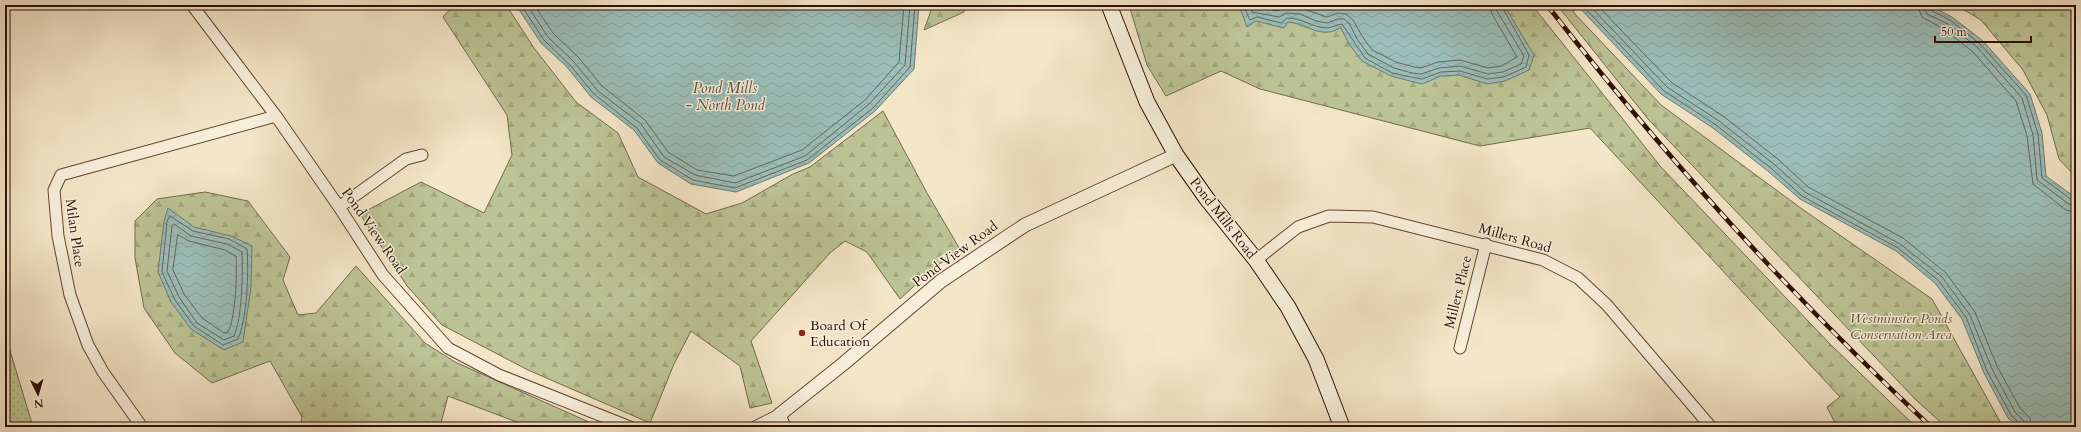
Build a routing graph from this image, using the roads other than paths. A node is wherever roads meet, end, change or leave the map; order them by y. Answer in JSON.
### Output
{"nodes":[{"id":1,"x":192,"y":5,"type":"edge"},
{"id":2,"x":1109,"y":5,"type":"edge"},
{"id":3,"x":276,"y":116,"type":"junction"},
{"id":4,"x":422,"y":155,"type":"dead end"},
{"id":5,"x":1176,"y":155,"type":"junction"},
{"id":6,"x":339,"y":207,"type":"junction"},
{"id":7,"x":1486,"y":244,"type":"junction"},
{"id":8,"x":1256,"y":260,"type":"junction"},
{"id":9,"x":1460,"y":348,"type":"dead end"},
{"id":10,"x":782,"y":421,"type":"edge"},
{"id":11,"x":142,"y":427,"type":"edge"},
{"id":12,"x":630,"y":427,"type":"edge"},
{"id":13,"x":755,"y":427,"type":"edge"},
{"id":14,"x":1342,"y":427,"type":"edge"},
{"id":15,"x":1711,"y":427,"type":"edge"}],
"edges":[{"from":1,"to":3,"type":"street","name":"Pond View Road"},
{"from":2,"to":5,"type":"main road","name":"Pond Mills Road"},
{"from":3,"to":6,"type":"street","name":"Pond View Road"},
{"from":3,"to":11,"type":"street","name":"Milan Place"},
{"from":4,"to":6,"type":"street"},
{"from":5,"to":8,"type":"main road","name":"Pond Mills Road"},
{"from":5,"to":10,"type":"street","name":"Pond View Road"},
{"from":6,"to":12,"type":"street","name":"Pond View Road"},
{"from":7,"to":8,"type":"street","name":"Millers Road"},
{"from":7,"to":9,"type":"street","name":"Millers Place"},
{"from":7,"to":15,"type":"street","name":"Millers Road"},
{"from":8,"to":14,"type":"main road","name":"Pond Mills Road"},
{"from":10,"to":13,"type":"street","name":"Pond View Road"}]}
